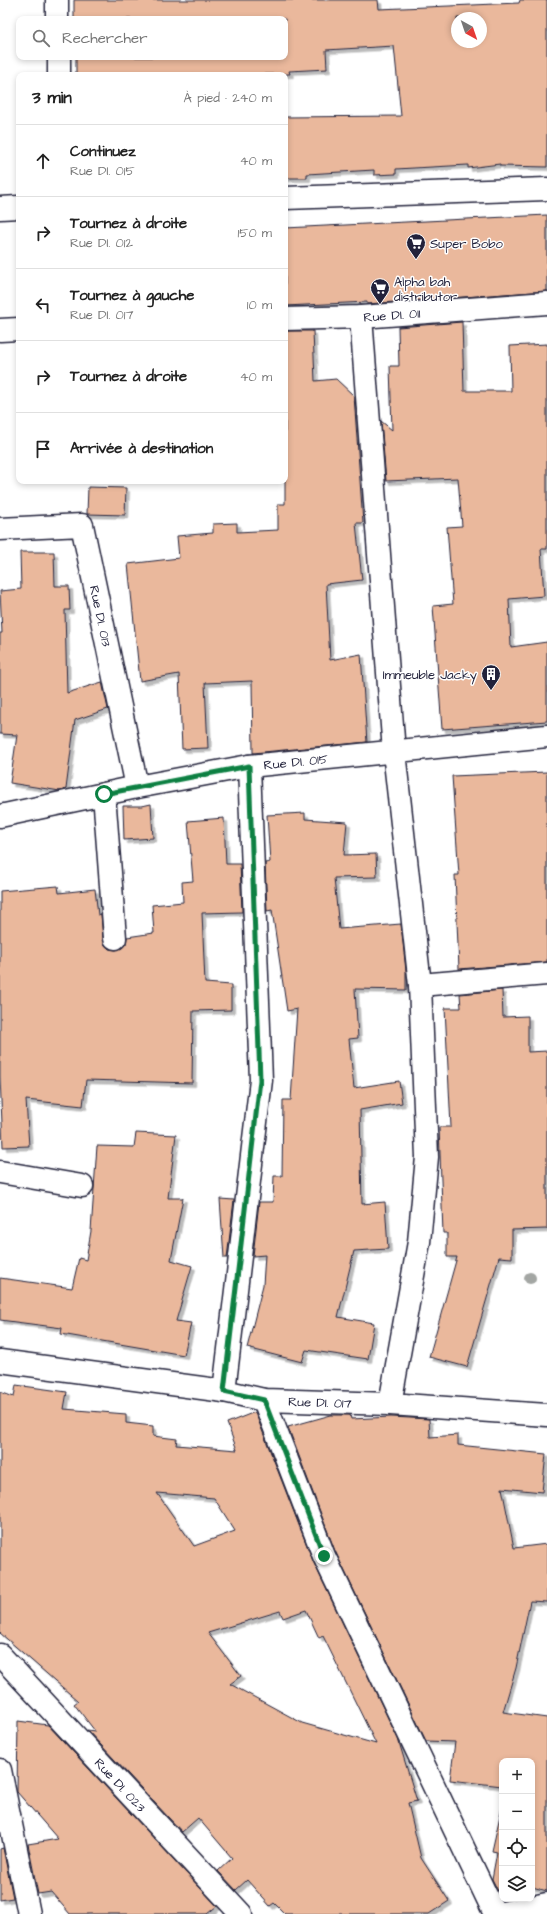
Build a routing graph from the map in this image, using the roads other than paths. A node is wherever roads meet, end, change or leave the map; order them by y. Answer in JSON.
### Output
{"nodes":[{"id":1,"x":56,"y":0,"type":"edge"},
{"id":2,"x":57,"y":16,"type":"edge"},
{"id":3,"x":59,"y":60,"type":"edge"},
{"id":4,"x":59,"y":72,"type":"edge"},
{"id":5,"x":547,"y":189,"type":"edge"},
{"id":6,"x":288,"y":198,"type":"edge"},
{"id":7,"x":16,"y":207,"type":"edge"},
{"id":8,"x":0,"y":208,"type":"edge"},
{"id":9,"x":547,"y":303,"type":"edge"},
{"id":10,"x":361,"y":317,"type":"junction"},
{"id":11,"x":288,"y":319,"type":"edge"},
{"id":12,"x":16,"y":329,"type":"edge"},
{"id":13,"x":0,"y":330,"type":"edge"},
{"id":14,"x":0,"y":529,"type":"edge"},
{"id":15,"x":547,"y":736,"type":"edge"},
{"id":16,"x":394,"y":752,"type":"junction"},
{"id":17,"x":249,"y":766,"type":"junction"},
{"id":18,"x":137,"y":787,"type":"junction"},
{"id":19,"x":104,"y":794,"type":"junction"},
{"id":20,"x":0,"y":816,"type":"edge"},
{"id":21,"x":116,"y":938,"type":"dead end"},
{"id":22,"x":547,"y":974,"type":"edge"},
{"id":23,"x":420,"y":985,"type":"junction"},
{"id":24,"x":0,"y":1172,"type":"edge"},
{"id":25,"x":82,"y":1186,"type":"dead end"},
{"id":26,"x":0,"y":1361,"type":"edge"},
{"id":27,"x":224,"y":1391,"type":"junction"},
{"id":28,"x":264,"y":1400,"type":"junction"},
{"id":29,"x":390,"y":1404,"type":"junction"},
{"id":30,"x":547,"y":1415,"type":"edge"},
{"id":31,"x":0,"y":1655,"type":"edge"},
{"id":32,"x":0,"y":1770,"type":"edge"},
{"id":33,"x":547,"y":1904,"type":"edge"},
{"id":34,"x":29,"y":1914,"type":"edge"},
{"id":35,"x":241,"y":1914,"type":"edge"},
{"id":36,"x":496,"y":1914,"type":"edge"}],
"edges":[{"from":1,"to":2,"type":"street"},
{"from":3,"to":4,"type":"street"},
{"from":5,"to":6,"type":"street"},
{"from":7,"to":8,"type":"street"},
{"from":9,"to":10,"type":"street","name":"Rue DI. 011"},
{"from":10,"to":11,"type":"street","name":"Rue DI. 011"},
{"from":10,"to":16,"type":"street"},
{"from":12,"to":13,"type":"street"},
{"from":14,"to":18,"type":"street","name":"Rue DI. 013"},
{"from":15,"to":16,"type":"street","name":"Rue DI. 015"},
{"from":16,"to":17,"type":"street","name":"Rue DI. 015"},
{"from":16,"to":23,"type":"street"},
{"from":17,"to":18,"type":"street","name":"Rue DI. 015"},
{"from":17,"to":27,"type":"street"},
{"from":18,"to":19,"type":"street","name":"Rue DI. 015"},
{"from":19,"to":20,"type":"street","name":"Rue DI. 015"},
{"from":19,"to":21,"type":"street"},
{"from":22,"to":23,"type":"street"},
{"from":23,"to":29,"type":"street"},
{"from":24,"to":25,"type":"street"},
{"from":26,"to":27,"type":"street","name":"Rue DI. 017"},
{"from":27,"to":28,"type":"street","name":"Rue DI. 017"},
{"from":28,"to":29,"type":"street","name":"Rue DI. 017"},
{"from":28,"to":36,"type":"street"},
{"from":29,"to":30,"type":"street","name":"Rue DI. 017"},
{"from":31,"to":35,"type":"street","name":"Rue DI. 023"},
{"from":32,"to":34,"type":"street"},
{"from":33,"to":36,"type":"street"}]}
